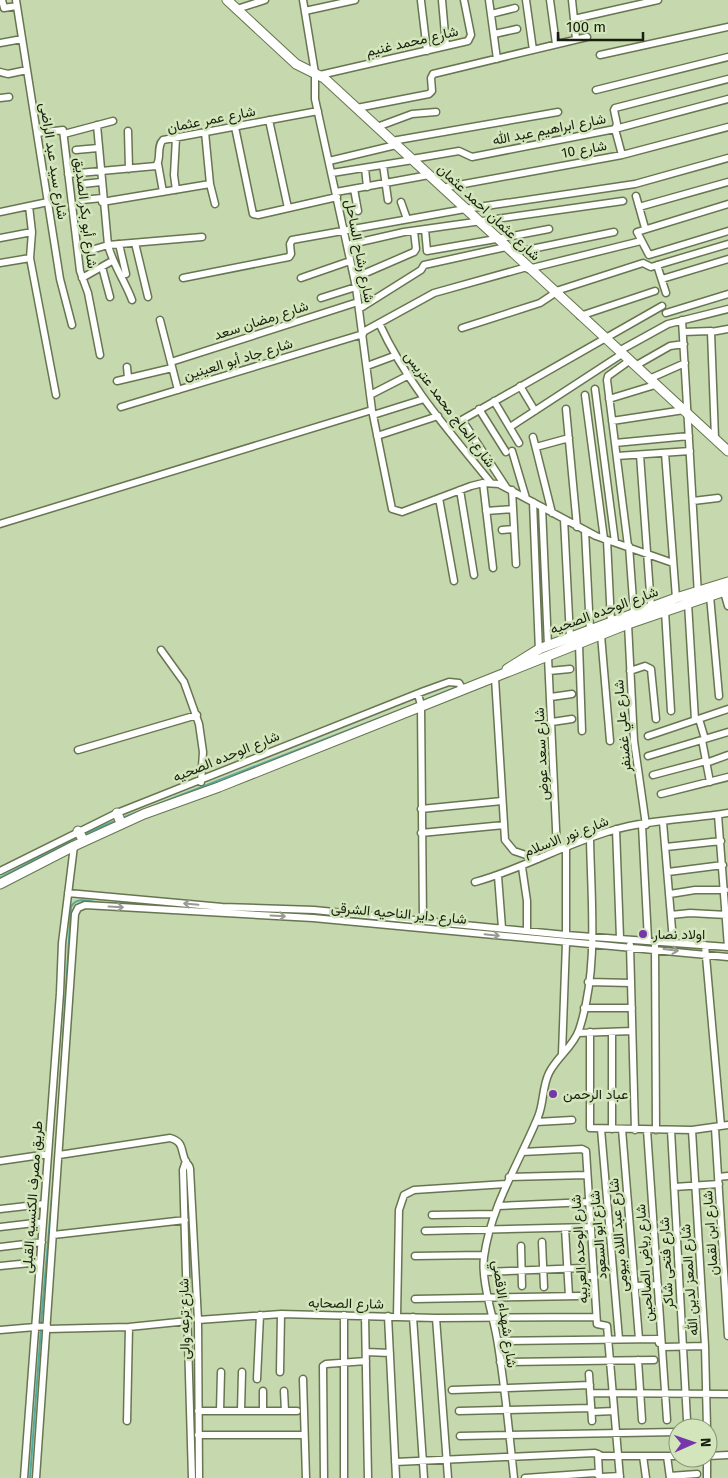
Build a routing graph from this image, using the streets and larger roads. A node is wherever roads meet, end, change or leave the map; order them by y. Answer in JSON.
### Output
{"nodes":[{"id":1,"x":2,"y":0,"type":"edge"},
{"id":2,"x":227,"y":0,"type":"edge"},
{"id":3,"x":265,"y":0,"type":"edge"},
{"id":4,"x":303,"y":0,"type":"edge"},
{"id":5,"x":355,"y":0,"type":"edge"},
{"id":6,"x":442,"y":0,"type":"edge"},
{"id":7,"x":464,"y":0,"type":"edge"},
{"id":8,"x":489,"y":0,"type":"edge"},
{"id":9,"x":526,"y":0,"type":"edge"},
{"id":10,"x":550,"y":0,"type":"edge"},
{"id":11,"x":572,"y":0,"type":"edge"},
{"id":12,"x":658,"y":0,"type":"edge"},
{"id":13,"x":421,"y":1,"type":"edge"},
{"id":14,"x":16,"y":3,"type":"edge"},
{"id":15,"x":515,"y":8,"type":"dead end"},
{"id":16,"x":237,"y":9,"type":"junction"},
{"id":17,"x":305,"y":11,"type":"junction"},
{"id":18,"x":491,"y":14,"type":"junction"},
{"id":19,"x":574,"y":19,"type":"junction"},
{"id":20,"x":728,"y":27,"type":"edge"},
{"id":21,"x":518,"y":29,"type":"dead end"},
{"id":22,"x":494,"y":34,"type":"junction"},
{"id":23,"x":587,"y":37,"type":"dead end"},
{"id":24,"x":22,"y":39,"type":"junction"},
{"id":25,"x":576,"y":39,"type":"junction"},
{"id":26,"x":0,"y":43,"type":"edge"},
{"id":27,"x":556,"y":44,"type":"junction"},
{"id":28,"x":446,"y":46,"type":"junction"},
{"id":29,"x":533,"y":50,"type":"junction"},
{"id":30,"x":427,"y":51,"type":"junction"},
{"id":31,"x":600,"y":56,"type":"dead end"},
{"id":32,"x":728,"y":57,"type":"edge"},
{"id":33,"x":497,"y":59,"type":"junction"},
{"id":34,"x":27,"y":70,"type":"junction"},
{"id":35,"x":0,"y":72,"type":"edge"},
{"id":36,"x":317,"y":74,"type":"junction"},
{"id":37,"x":728,"y":79,"type":"edge"},
{"id":38,"x":596,"y":90,"type":"dead end"},
{"id":39,"x":9,"y":96,"type":"dead end"},
{"id":40,"x":0,"y":98,"type":"edge"},
{"id":41,"x":728,"y":99,"type":"edge"},
{"id":42,"x":357,"y":108,"type":"junction"},
{"id":43,"x":318,"y":111,"type":"junction"},
{"id":44,"x":436,"y":112,"type":"dead end"},
{"id":45,"x":558,"y":112,"type":"dead end"},
{"id":46,"x":269,"y":120,"type":"junction"},
{"id":47,"x":114,"y":121,"type":"dead end"},
{"id":48,"x":97,"y":126,"type":"junction"},
{"id":49,"x":235,"y":127,"type":"junction"},
{"id":50,"x":728,"y":127,"type":"edge"},
{"id":51,"x":378,"y":128,"type":"junction"},
{"id":52,"x":615,"y":129,"type":"junction"},
{"id":53,"x":128,"y":131,"type":"dead end"},
{"id":54,"x":205,"y":132,"type":"junction"},
{"id":55,"x":37,"y":134,"type":"junction"},
{"id":56,"x":64,"y":134,"type":"junction"},
{"id":57,"x":176,"y":138,"type":"junction"},
{"id":58,"x":394,"y":143,"type":"junction"},
{"id":59,"x":98,"y":148,"type":"junction"},
{"id":60,"x":76,"y":150,"type":"dead end"},
{"id":61,"x":622,"y":154,"type":"junction"},
{"id":62,"x":728,"y":158,"type":"edge"},
{"id":63,"x":412,"y":160,"type":"junction"},
{"id":64,"x":329,"y":161,"type":"junction"},
{"id":65,"x":158,"y":164,"type":"junction"},
{"id":66,"x":383,"y":165,"type":"junction"},
{"id":67,"x":364,"y":168,"type":"junction"},
{"id":68,"x":129,"y":169,"type":"junction"},
{"id":69,"x":100,"y":171,"type":"junction"},
{"id":70,"x":332,"y":173,"type":"junction"},
{"id":71,"x":68,"y":174,"type":"junction"},
{"id":72,"x":429,"y":175,"type":"junction"},
{"id":73,"x":101,"y":182,"type":"junction"},
{"id":74,"x":728,"y":182,"type":"edge"},
{"id":75,"x":384,"y":183,"type":"junction"},
{"id":76,"x":83,"y":184,"type":"dead end"},
{"id":77,"x":210,"y":184,"type":"junction"},
{"id":78,"x":366,"y":187,"type":"junction"},
{"id":79,"x":442,"y":188,"type":"junction"},
{"id":80,"x":354,"y":189,"type":"junction"},
{"id":81,"x":176,"y":190,"type":"junction"},
{"id":82,"x":163,"y":192,"type":"junction"},
{"id":83,"x":336,"y":195,"type":"junction"},
{"id":84,"x":636,"y":196,"type":"dead end"},
{"id":85,"x":82,"y":200,"type":"dead end"},
{"id":86,"x":102,"y":200,"type":"junction"},
{"id":87,"x":388,"y":200,"type":"dead end"},
{"id":88,"x":624,"y":201,"type":"dead end"},
{"id":89,"x":48,"y":202,"type":"junction"},
{"id":90,"x":401,"y":202,"type":"dead end"},
{"id":91,"x":215,"y":204,"type":"dead end"},
{"id":92,"x":728,"y":204,"type":"edge"},
{"id":93,"x":29,"y":206,"type":"junction"},
{"id":94,"x":639,"y":207,"type":"junction"},
{"id":95,"x":288,"y":208,"type":"junction"},
{"id":96,"x":465,"y":209,"type":"junction"},
{"id":97,"x":358,"y":210,"type":"dead end"},
{"id":98,"x":0,"y":212,"type":"edge"},
{"id":99,"x":408,"y":218,"type":"junction"},
{"id":100,"x":479,"y":222,"type":"junction"},
{"id":101,"x":645,"y":228,"type":"junction"},
{"id":102,"x":344,"y":229,"type":"junction"},
{"id":103,"x":426,"y":229,"type":"junction"},
{"id":104,"x":549,"y":229,"type":"dead end"},
{"id":105,"x":414,"y":231,"type":"junction"},
{"id":106,"x":728,"y":231,"type":"edge"},
{"id":107,"x":32,"y":232,"type":"junction"},
{"id":108,"x":614,"y":232,"type":"dead end"},
{"id":109,"x":202,"y":237,"type":"dead end"},
{"id":110,"x":0,"y":238,"type":"edge"},
{"id":111,"x":497,"y":239,"type":"junction"},
{"id":112,"x":641,"y":241,"type":"junction"},
{"id":113,"x":135,"y":243,"type":"junction"},
{"id":114,"x":119,"y":244,"type":"junction"},
{"id":115,"x":728,"y":244,"type":"edge"},
{"id":116,"x":108,"y":245,"type":"junction"},
{"id":117,"x":347,"y":245,"type":"junction"},
{"id":118,"x":509,"y":250,"type":"junction"},
{"id":119,"x":88,"y":251,"type":"dead end"},
{"id":120,"x":30,"y":258,"type":"junction"},
{"id":121,"x":728,"y":259,"type":"edge"},
{"id":122,"x":350,"y":261,"type":"junction"},
{"id":123,"x":112,"y":262,"type":"junction"},
{"id":124,"x":0,"y":263,"type":"edge"},
{"id":125,"x":657,"y":265,"type":"junction"},
{"id":126,"x":102,"y":267,"type":"junction"},
{"id":127,"x":528,"y":268,"type":"junction"},
{"id":128,"x":126,"y":274,"type":"dead end"},
{"id":129,"x":82,"y":278,"type":"junction"},
{"id":130,"x":183,"y":278,"type":"dead end"},
{"id":131,"x":302,"y":278,"type":"dead end"},
{"id":132,"x":354,"y":278,"type":"junction"},
{"id":133,"x":662,"y":279,"type":"junction"},
{"id":134,"x":356,"y":287,"type":"junction"},
{"id":135,"x":655,"y":291,"type":"dead end"},
{"id":136,"x":554,"y":292,"type":"junction"},
{"id":137,"x":666,"y":293,"type":"dead end"},
{"id":138,"x":728,"y":294,"type":"edge"},
{"id":139,"x":110,"y":297,"type":"dead end"},
{"id":140,"x":148,"y":298,"type":"dead end"},
{"id":141,"x":321,"y":298,"type":"dead end"},
{"id":142,"x":132,"y":300,"type":"dead end"},
{"id":143,"x":359,"y":306,"type":"junction"},
{"id":144,"x":662,"y":306,"type":"dead end"},
{"id":145,"x":728,"y":309,"type":"edge"},
{"id":146,"x":666,"y":313,"type":"dead end"},
{"id":147,"x":580,"y":316,"type":"junction"},
{"id":148,"x":160,"y":320,"type":"dead end"},
{"id":149,"x":682,"y":320,"type":"junction"},
{"id":150,"x":379,"y":323,"type":"junction"},
{"id":151,"x":72,"y":325,"type":"dead end"},
{"id":152,"x":462,"y":328,"type":"dead end"},
{"id":153,"x":728,"y":329,"type":"edge"},
{"id":154,"x":711,"y":331,"type":"junction"},
{"id":155,"x":683,"y":332,"type":"junction"},
{"id":156,"x":363,"y":333,"type":"junction"},
{"id":157,"x":604,"y":338,"type":"junction"},
{"id":158,"x":684,"y":344,"type":"junction"},
{"id":159,"x":100,"y":355,"type":"dead end"},
{"id":160,"x":394,"y":356,"type":"junction"},
{"id":161,"x":626,"y":358,"type":"junction"},
{"id":162,"x":685,"y":363,"type":"junction"},
{"id":163,"x":172,"y":365,"type":"junction"},
{"id":164,"x":367,"y":366,"type":"junction"},
{"id":165,"x":127,"y":367,"type":"dead end"},
{"id":166,"x":407,"y":376,"type":"junction"},
{"id":167,"x":128,"y":378,"type":"junction"},
{"id":168,"x":117,"y":381,"type":"dead end"},
{"id":169,"x":652,"y":382,"type":"junction"},
{"id":170,"x":520,"y":386,"type":"junction"},
{"id":171,"x":595,"y":389,"type":"dead end"},
{"id":172,"x":178,"y":390,"type":"junction"},
{"id":173,"x":56,"y":395,"type":"dead end"},
{"id":174,"x":370,"y":395,"type":"junction"},
{"id":175,"x":586,"y":395,"type":"dead end"},
{"id":176,"x":424,"y":399,"type":"junction"},
{"id":177,"x":609,"y":399,"type":"junction"},
{"id":178,"x":494,"y":401,"type":"junction"},
{"id":179,"x":121,"y":407,"type":"dead end"},
{"id":180,"x":479,"y":409,"type":"junction"},
{"id":181,"x":566,"y":409,"type":"dead end"},
{"id":182,"x":535,"y":411,"type":"junction"},
{"id":183,"x":686,"y":411,"type":"junction"},
{"id":184,"x":372,"y":413,"type":"junction"},
{"id":185,"x":438,"y":416,"type":"junction"},
{"id":186,"x":462,"y":420,"type":"junction"},
{"id":187,"x":612,"y":421,"type":"junction"},
{"id":188,"x":453,"y":425,"type":"dead end"},
{"id":189,"x":510,"y":427,"type":"junction"},
{"id":190,"x":376,"y":436,"type":"junction"},
{"id":191,"x":689,"y":436,"type":"junction"},
{"id":192,"x":533,"y":437,"type":"dead end"},
{"id":193,"x":569,"y":438,"type":"junction"},
{"id":194,"x":715,"y":438,"type":"junction"},
{"id":195,"x":519,"y":443,"type":"dead end"},
{"id":196,"x":615,"y":443,"type":"junction"},
{"id":197,"x":536,"y":447,"type":"junction"},
{"id":198,"x":690,"y":451,"type":"junction"},
{"id":199,"x":728,"y":451,"type":"edge"},
{"id":200,"x":665,"y":453,"type":"junction"},
{"id":201,"x":640,"y":455,"type":"junction"},
{"id":202,"x":617,"y":456,"type":"junction"},
{"id":203,"x":483,"y":483,"type":"junction"},
{"id":204,"x":491,"y":483,"type":"junction"},
{"id":205,"x":509,"y":489,"type":"junction"},
{"id":206,"x":460,"y":490,"type":"junction"},
{"id":207,"x":439,"y":498,"type":"junction"},
{"id":208,"x":526,"y":498,"type":"junction"},
{"id":209,"x":718,"y":498,"type":"dead end"},
{"id":210,"x":534,"y":502,"type":"junction"},
{"id":211,"x":693,"y":502,"type":"junction"},
{"id":212,"x":542,"y":508,"type":"junction"},
{"id":213,"x":486,"y":510,"type":"junction"},
{"id":214,"x":513,"y":510,"type":"junction"},
{"id":215,"x":552,"y":513,"type":"junction"},
{"id":216,"x":564,"y":520,"type":"junction"},
{"id":217,"x":0,"y":524,"type":"edge"},
{"id":218,"x":577,"y":527,"type":"junction"},
{"id":219,"x":514,"y":529,"type":"junction"},
{"id":220,"x":502,"y":530,"type":"dead end"},
{"id":221,"x":586,"y":531,"type":"junction"},
{"id":222,"x":606,"y":539,"type":"junction"},
{"id":223,"x":615,"y":542,"type":"junction"},
{"id":224,"x":628,"y":546,"type":"junction"},
{"id":225,"x":648,"y":553,"type":"junction"},
{"id":226,"x":673,"y":562,"type":"junction"},
{"id":227,"x":516,"y":564,"type":"dead end"},
{"id":228,"x":493,"y":568,"type":"dead end"},
{"id":229,"x":474,"y":575,"type":"dead end"},
{"id":230,"x":454,"y":581,"type":"dead end"},
{"id":231,"x":728,"y":582,"type":"edge"},
{"id":232,"x":726,"y":591,"type":"edge"},
{"id":233,"x":698,"y":595,"type":"junction"},
{"id":234,"x":710,"y":596,"type":"junction"},
{"id":235,"x":676,"y":598,"type":"junction"},
{"id":236,"x":688,"y":603,"type":"junction"},
{"id":237,"x":728,"y":606,"type":"edge"},
{"id":238,"x":651,"y":607,"type":"junction"},
{"id":239,"x":665,"y":611,"type":"junction"},
{"id":240,"x":634,"y":614,"type":"junction"},
{"id":241,"x":619,"y":623,"type":"junction"},
{"id":242,"x":590,"y":630,"type":"junction"},
{"id":243,"x":601,"y":635,"type":"junction"},
{"id":244,"x":570,"y":637,"type":"junction"},
{"id":245,"x":579,"y":644,"type":"junction"},
{"id":246,"x":548,"y":646,"type":"junction"},
{"id":247,"x":539,"y":649,"type":"junction"},
{"id":248,"x":161,"y":650,"type":"dead end"},
{"id":249,"x":548,"y":657,"type":"junction"},
{"id":250,"x":539,"y":660,"type":"junction"},
{"id":251,"x":570,"y":669,"type":"dead end"},
{"id":252,"x":549,"y":671,"type":"junction"},
{"id":253,"x":630,"y":671,"type":"junction"},
{"id":254,"x":495,"y":678,"type":"junction"},
{"id":255,"x":572,"y":694,"type":"dead end"},
{"id":256,"x":719,"y":696,"type":"dead end"},
{"id":257,"x":550,"y":697,"type":"junction"},
{"id":258,"x":420,"y":701,"type":"junction"},
{"id":259,"x":728,"y":709,"type":"edge"},
{"id":260,"x":671,"y":711,"type":"dead end"},
{"id":261,"x":197,"y":716,"type":"junction"},
{"id":262,"x":656,"y":719,"type":"dead end"},
{"id":263,"x":572,"y":720,"type":"dead end"},
{"id":264,"x":697,"y":720,"type":"junction"},
{"id":265,"x":552,"y":722,"type":"junction"},
{"id":266,"x":582,"y":731,"type":"dead end"},
{"id":267,"x":728,"y":732,"type":"edge"},
{"id":268,"x":648,"y":736,"type":"dead end"},
{"id":269,"x":703,"y":739,"type":"junction"},
{"id":270,"x":610,"y":741,"type":"dead end"},
{"id":271,"x":78,"y":750,"type":"dead end"},
{"id":272,"x":648,"y":756,"type":"dead end"},
{"id":273,"x":728,"y":756,"type":"edge"},
{"id":274,"x":706,"y":762,"type":"junction"},
{"id":275,"x":654,"y":775,"type":"dead end"},
{"id":276,"x":728,"y":777,"type":"edge"},
{"id":277,"x":201,"y":782,"type":"junction"},
{"id":278,"x":710,"y":782,"type":"junction"},
{"id":279,"x":660,"y":794,"type":"dead end"},
{"id":280,"x":502,"y":800,"type":"junction"},
{"id":281,"x":421,"y":809,"type":"junction"},
{"id":282,"x":728,"y":813,"type":"edge"},
{"id":283,"x":718,"y":815,"type":"junction"},
{"id":284,"x":119,"y":818,"type":"junction"},
{"id":285,"x":663,"y":822,"type":"junction"},
{"id":286,"x":504,"y":825,"type":"junction"},
{"id":287,"x":644,"y":825,"type":"junction"},
{"id":288,"x":616,"y":829,"type":"junction"},
{"id":289,"x":421,"y":833,"type":"junction"},
{"id":290,"x":81,"y":836,"type":"junction"},
{"id":291,"x":590,"y":838,"type":"junction"},
{"id":292,"x":720,"y":842,"type":"junction"},
{"id":293,"x":74,"y":846,"type":"junction"},
{"id":294,"x":566,"y":847,"type":"junction"},
{"id":295,"x":666,"y":847,"type":"junction"},
{"id":296,"x":558,"y":850,"type":"junction"},
{"id":297,"x":538,"y":859,"type":"junction"},
{"id":298,"x":723,"y":865,"type":"junction"},
{"id":299,"x":522,"y":866,"type":"junction"},
{"id":300,"x":0,"y":871,"type":"edge"},
{"id":301,"x":668,"y":872,"type":"junction"},
{"id":302,"x":498,"y":876,"type":"junction"},
{"id":303,"x":475,"y":882,"type":"dead end"},
{"id":304,"x":0,"y":884,"type":"edge"},
{"id":305,"x":725,"y":890,"type":"junction"},
{"id":306,"x":68,"y":893,"type":"junction"},
{"id":307,"x":670,"y":894,"type":"junction"},
{"id":308,"x":671,"y":915,"type":"junction"},
{"id":309,"x":727,"y":915,"type":"junction"},
{"id":310,"x":65,"y":917,"type":"junction"},
{"id":311,"x":75,"y":918,"type":"junction"},
{"id":312,"x":423,"y":921,"type":"junction"},
{"id":313,"x":502,"y":928,"type":"junction"},
{"id":314,"x":527,"y":931,"type":"junction"},
{"id":315,"x":566,"y":935,"type":"junction"},
{"id":316,"x":592,"y":936,"type":"junction"},
{"id":317,"x":620,"y":938,"type":"junction"},
{"id":318,"x":630,"y":938,"type":"junction"},
{"id":319,"x":652,"y":940,"type":"junction"},
{"id":320,"x":673,"y":942,"type":"junction"},
{"id":321,"x":566,"y":943,"type":"junction"},
{"id":322,"x":592,"y":945,"type":"junction"},
{"id":323,"x":705,"y":945,"type":"junction"},
{"id":324,"x":630,"y":947,"type":"junction"},
{"id":325,"x":728,"y":947,"type":"edge"},
{"id":326,"x":655,"y":948,"type":"junction"},
{"id":327,"x":706,"y":954,"type":"junction"},
{"id":328,"x":728,"y":957,"type":"edge"},
{"id":329,"x":588,"y":982,"type":"junction"},
{"id":330,"x":631,"y":983,"type":"junction"},
{"id":331,"x":584,"y":1008,"type":"junction"},
{"id":332,"x":632,"y":1008,"type":"junction"},
{"id":333,"x":632,"y":1031,"type":"junction"},
{"id":334,"x":590,"y":1032,"type":"junction"},
{"id":335,"x":612,"y":1032,"type":"junction"},
{"id":336,"x":578,"y":1033,"type":"junction"},
{"id":337,"x":562,"y":1054,"type":"junction"},
{"id":338,"x":572,"y":1120,"type":"dead end"},
{"id":339,"x":536,"y":1122,"type":"junction"},
{"id":340,"x":721,"y":1127,"type":"edge"},
{"id":341,"x":601,"y":1129,"type":"junction"},
{"id":342,"x":612,"y":1129,"type":"junction"},
{"id":343,"x":622,"y":1129,"type":"junction"},
{"id":344,"x":635,"y":1130,"type":"junction"},
{"id":345,"x":647,"y":1130,"type":"junction"},
{"id":346,"x":656,"y":1130,"type":"junction"},
{"id":347,"x":671,"y":1130,"type":"junction"},
{"id":348,"x":692,"y":1130,"type":"junction"},
{"id":349,"x":522,"y":1152,"type":"junction"},
{"id":350,"x":48,"y":1154,"type":"junction"},
{"id":351,"x":59,"y":1155,"type":"junction"},
{"id":352,"x":186,"y":1161,"type":"junction"},
{"id":353,"x":0,"y":1162,"type":"edge"},
{"id":354,"x":587,"y":1175,"type":"junction"},
{"id":355,"x":510,"y":1176,"type":"junction"},
{"id":356,"x":728,"y":1176,"type":"edge"},
{"id":357,"x":718,"y":1180,"type":"junction"},
{"id":358,"x":506,"y":1184,"type":"junction"},
{"id":359,"x":695,"y":1185,"type":"junction"},
{"id":360,"x":674,"y":1187,"type":"junction"},
{"id":361,"x":589,"y":1202,"type":"junction"},
{"id":362,"x":44,"y":1204,"type":"junction"},
{"id":363,"x":498,"y":1206,"type":"junction"},
{"id":364,"x":0,"y":1209,"type":"edge"},
{"id":365,"x":495,"y":1214,"type":"junction"},
{"id":366,"x":432,"y":1215,"type":"dead end"},
{"id":367,"x":185,"y":1220,"type":"junction"},
{"id":368,"x":43,"y":1222,"type":"junction"},
{"id":369,"x":0,"y":1227,"type":"edge"},
{"id":370,"x":590,"y":1227,"type":"junction"},
{"id":371,"x":565,"y":1228,"type":"junction"},
{"id":372,"x":490,"y":1230,"type":"junction"},
{"id":373,"x":425,"y":1231,"type":"dead end"},
{"id":374,"x":53,"y":1235,"type":"junction"},
{"id":375,"x":42,"y":1242,"type":"junction"},
{"id":376,"x":542,"y":1242,"type":"dead end"},
{"id":377,"x":520,"y":1246,"type":"dead end"},
{"id":378,"x":0,"y":1247,"type":"edge"},
{"id":379,"x":484,"y":1255,"type":"junction"},
{"id":380,"x":415,"y":1256,"type":"dead end"},
{"id":381,"x":51,"y":1258,"type":"junction"},
{"id":382,"x":40,"y":1260,"type":"junction"},
{"id":383,"x":0,"y":1266,"type":"edge"},
{"id":384,"x":568,"y":1269,"type":"junction"},
{"id":385,"x":522,"y":1270,"type":"junction"},
{"id":386,"x":543,"y":1270,"type":"junction"},
{"id":387,"x":484,"y":1272,"type":"junction"},
{"id":388,"x":594,"y":1276,"type":"junction"},
{"id":389,"x":658,"y":1285,"type":"junction"},
{"id":390,"x":522,"y":1286,"type":"dead end"},
{"id":391,"x":635,"y":1286,"type":"junction"},
{"id":392,"x":544,"y":1287,"type":"dead end"},
{"id":393,"x":569,"y":1296,"type":"junction"},
{"id":394,"x":580,"y":1296,"type":"dead end"},
{"id":395,"x":490,"y":1298,"type":"junction"},
{"id":396,"x":415,"y":1299,"type":"dead end"},
{"id":397,"x":728,"y":1313,"type":"edge"},
{"id":398,"x":281,"y":1314,"type":"junction"},
{"id":399,"x":260,"y":1315,"type":"junction"},
{"id":400,"x":344,"y":1315,"type":"junction"},
{"id":401,"x":365,"y":1316,"type":"junction"},
{"id":402,"x":388,"y":1316,"type":"junction"},
{"id":403,"x":397,"y":1317,"type":"junction"},
{"id":404,"x":413,"y":1317,"type":"junction"},
{"id":405,"x":596,"y":1317,"type":"junction"},
{"id":406,"x":436,"y":1318,"type":"junction"},
{"id":407,"x":493,"y":1318,"type":"junction"},
{"id":408,"x":198,"y":1320,"type":"junction"},
{"id":409,"x":188,"y":1321,"type":"junction"},
{"id":410,"x":47,"y":1327,"type":"junction"},
{"id":411,"x":129,"y":1327,"type":"junction"},
{"id":412,"x":35,"y":1328,"type":"junction"},
{"id":413,"x":0,"y":1330,"type":"edge"},
{"id":414,"x":728,"y":1336,"type":"edge"},
{"id":415,"x":608,"y":1339,"type":"junction"},
{"id":416,"x":620,"y":1339,"type":"junction"},
{"id":417,"x":639,"y":1339,"type":"junction"},
{"id":418,"x":498,"y":1341,"type":"junction"},
{"id":419,"x":663,"y":1345,"type":"junction"},
{"id":420,"x":683,"y":1346,"type":"junction"},
{"id":421,"x":705,"y":1346,"type":"junction"},
{"id":422,"x":188,"y":1348,"type":"junction"},
{"id":423,"x":198,"y":1348,"type":"junction"},
{"id":424,"x":366,"y":1352,"type":"junction"},
{"id":425,"x":390,"y":1352,"type":"junction"},
{"id":426,"x":638,"y":1360,"type":"junction"},
{"id":427,"x":654,"y":1360,"type":"dead end"},
{"id":428,"x":610,"y":1361,"type":"junction"},
{"id":429,"x":366,"y":1362,"type":"junction"},
{"id":430,"x":500,"y":1362,"type":"junction"},
{"id":431,"x":343,"y":1363,"type":"junction"},
{"id":432,"x":221,"y":1372,"type":"dead end"},
{"id":433,"x":242,"y":1372,"type":"dead end"},
{"id":434,"x":280,"y":1372,"type":"dead end"},
{"id":435,"x":589,"y":1374,"type":"dead end"},
{"id":436,"x":257,"y":1379,"type":"dead end"},
{"id":437,"x":303,"y":1379,"type":"dead end"},
{"id":438,"x":590,"y":1385,"type":"junction"},
{"id":439,"x":503,"y":1388,"type":"junction"},
{"id":440,"x":452,"y":1390,"type":"dead end"},
{"id":441,"x":263,"y":1391,"type":"dead end"},
{"id":442,"x":284,"y":1391,"type":"dead end"},
{"id":443,"x":590,"y":1393,"type":"junction"},
{"id":444,"x":613,"y":1393,"type":"junction"},
{"id":445,"x":640,"y":1394,"type":"junction"},
{"id":446,"x":665,"y":1394,"type":"junction"},
{"id":447,"x":686,"y":1394,"type":"junction"},
{"id":448,"x":728,"y":1394,"type":"edge"},
{"id":449,"x":706,"y":1395,"type":"junction"},
{"id":450,"x":506,"y":1410,"type":"junction"},
{"id":451,"x":592,"y":1410,"type":"junction"},
{"id":452,"x":198,"y":1411,"type":"junction"},
{"id":453,"x":220,"y":1411,"type":"junction"},
{"id":454,"x":241,"y":1411,"type":"junction"},
{"id":455,"x":263,"y":1411,"type":"junction"},
{"id":456,"x":285,"y":1411,"type":"junction"},
{"id":457,"x":297,"y":1411,"type":"dead end"},
{"id":458,"x":459,"y":1411,"type":"dead end"},
{"id":459,"x":614,"y":1411,"type":"junction"},
{"id":460,"x":688,"y":1418,"type":"edge"},
{"id":461,"x":707,"y":1418,"type":"edge"},
{"id":462,"x":642,"y":1420,"type":"dead end"},
{"id":463,"x":667,"y":1420,"type":"dead end"},
{"id":464,"x":592,"y":1421,"type":"dead end"},
{"id":465,"x":127,"y":1422,"type":"dead end"},
{"id":466,"x":616,"y":1432,"type":"junction"},
{"id":467,"x":668,"y":1432,"type":"edge"},
{"id":468,"x":509,"y":1434,"type":"junction"},
{"id":469,"x":198,"y":1435,"type":"junction"},
{"id":470,"x":304,"y":1435,"type":"junction"},
{"id":471,"x":460,"y":1436,"type":"dead end"},
{"id":472,"x":598,"y":1454,"type":"junction"},
{"id":473,"x":512,"y":1456,"type":"junction"},
{"id":474,"x":618,"y":1456,"type":"junction"},
{"id":475,"x":644,"y":1456,"type":"junction"},
{"id":476,"x":668,"y":1456,"type":"edge"},
{"id":477,"x":446,"y":1459,"type":"junction"},
{"id":478,"x":423,"y":1461,"type":"junction"},
{"id":479,"x":395,"y":1462,"type":"junction"},
{"id":480,"x":697,"y":1474,"type":"dead end"},
{"id":481,"x":599,"y":1476,"type":"junction"},
{"id":482,"x":620,"y":1477,"type":"edge"},
{"id":483,"x":670,"y":1477,"type":"edge"},
{"id":484,"x":24,"y":1478,"type":"edge"},
{"id":485,"x":36,"y":1478,"type":"edge"},
{"id":486,"x":192,"y":1478,"type":"edge"},
{"id":487,"x":199,"y":1478,"type":"edge"},
{"id":488,"x":306,"y":1478,"type":"edge"},
{"id":489,"x":324,"y":1478,"type":"edge"},
{"id":490,"x":344,"y":1478,"type":"edge"},
{"id":491,"x":368,"y":1478,"type":"edge"},
{"id":492,"x":396,"y":1478,"type":"edge"},
{"id":493,"x":424,"y":1478,"type":"edge"},
{"id":494,"x":448,"y":1478,"type":"edge"},
{"id":495,"x":514,"y":1478,"type":"edge"},
{"id":496,"x":525,"y":1478,"type":"edge"},
{"id":497,"x":646,"y":1478,"type":"edge"}],
"edges":[{"from":1,"to":14,"type":"street"},
{"from":2,"to":16,"type":"street","name":"شارع عثمان احمد عثمان"},
{"from":3,"to":16,"type":"street"},
{"from":4,"to":17,"type":"street","name":"شارع رشاح الساحل"},
{"from":5,"to":17,"type":"street"},
{"from":6,"to":28,"type":"street"},
{"from":7,"to":28,"type":"street","name":"شارع محمد غنيم"},
{"from":8,"to":18,"type":"street"},
{"from":9,"to":29,"type":"street"},
{"from":10,"to":27,"type":"street"},
{"from":11,"to":19,"type":"street"},
{"from":12,"to":19,"type":"street"},
{"from":13,"to":30,"type":"street"},
{"from":14,"to":24,"type":"street","name":"شارع سيد عبد الراضى"},
{"from":15,"to":18,"type":"street"},
{"from":16,"to":36,"type":"street","name":"شارع عثمان احمد عثمان"},
{"from":17,"to":36,"type":"street","name":"شارع رشاح الساحل"},
{"from":18,"to":22,"type":"street"},
{"from":19,"to":25,"type":"street"},
{"from":20,"to":31,"type":"street"},
{"from":21,"to":22,"type":"street"},
{"from":22,"to":33,"type":"street"},
{"from":23,"to":25,"type":"street"},
{"from":24,"to":26,"type":"street"},
{"from":24,"to":34,"type":"street","name":"شارع سيد عبد الراضى"},
{"from":25,"to":27,"type":"street"},
{"from":27,"to":29,"type":"street"},
{"from":28,"to":30,"type":"street","name":"شارع محمد غنيم"},
{"from":29,"to":33,"type":"street"},
{"from":30,"to":36,"type":"street","name":"شارع محمد غنيم"},
{"from":32,"to":38,"type":"street"},
{"from":33,"to":42,"type":"street"},
{"from":34,"to":35,"type":"street"},
{"from":34,"to":55,"type":"street","name":"شارع سيد عبد الراضى"},
{"from":36,"to":42,"type":"street","name":"شارع عثمان احمد عثمان"},
{"from":36,"to":43,"type":"street","name":"شارع رشاح الساحل"},
{"from":37,"to":52,"type":"street","name":"شارع ابراهيم عبد الله"},
{"from":39,"to":40,"type":"street"},
{"from":41,"to":52,"type":"street"},
{"from":42,"to":51,"type":"street","name":"شارع عثمان احمد عثمان"},
{"from":43,"to":46,"type":"street","name":"شارع عمر عثمان"},
{"from":43,"to":64,"type":"street","name":"شارع رشاح الساحل"},
{"from":44,"to":51,"type":"street"},
{"from":45,"to":58,"type":"street"},
{"from":46,"to":49,"type":"street","name":"شارع عمر عثمان"},
{"from":46,"to":95,"type":"street"},
{"from":47,"to":48,"type":"street"},
{"from":48,"to":56,"type":"street"},
{"from":48,"to":59,"type":"street"},
{"from":49,"to":54,"type":"street","name":"شارع عمر عثمان"},
{"from":49,"to":95,"type":"street"},
{"from":50,"to":61,"type":"street","name":"شارع 10"},
{"from":51,"to":58,"type":"street","name":"شارع عثمان احمد عثمان"},
{"from":52,"to":61,"type":"street"},
{"from":52,"to":63,"type":"street","name":"شارع ابراهيم عبد الله"},
{"from":53,"to":68,"type":"street"},
{"from":54,"to":57,"type":"street","name":"شارع عمر عثمان"},
{"from":54,"to":77,"type":"street"},
{"from":55,"to":56,"type":"street"},
{"from":55,"to":89,"type":"street","name":"شارع سيد عبد الراضى"},
{"from":56,"to":71,"type":"street","name":"شارع أبو بكر الصديق"},
{"from":57,"to":65,"type":"street","name":"شارع عمر عثمان"},
{"from":57,"to":81,"type":"street"},
{"from":58,"to":63,"type":"street","name":"شارع عثمان احمد عثمان"},
{"from":58,"to":64,"type":"street"},
{"from":59,"to":60,"type":"street"},
{"from":59,"to":69,"type":"street"},
{"from":61,"to":79,"type":"street","name":"شارع 10"},
{"from":62,"to":96,"type":"street"},
{"from":63,"to":66,"type":"street","name":"شارع ابراهيم عبد الله"},
{"from":63,"to":72,"type":"street","name":"شارع عثمان احمد عثمان"},
{"from":64,"to":70,"type":"street","name":"شارع رشاح الساحل"},
{"from":65,"to":68,"type":"street"},
{"from":65,"to":82,"type":"street"},
{"from":66,"to":67,"type":"street","name":"شارع ابراهيم عبد الله"},
{"from":66,"to":75,"type":"street"},
{"from":67,"to":70,"type":"street","name":"شارع ابراهيم عبد الله"},
{"from":67,"to":78,"type":"street"},
{"from":68,"to":69,"type":"street"},
{"from":69,"to":71,"type":"street"},
{"from":69,"to":73,"type":"street"},
{"from":70,"to":83,"type":"street","name":"شارع رشاح الساحل"},
{"from":71,"to":129,"type":"street","name":"شارع أبو بكر الصديق"},
{"from":72,"to":75,"type":"street"},
{"from":72,"to":79,"type":"street","name":"شارع عثمان احمد عثمان"},
{"from":73,"to":76,"type":"street"},
{"from":73,"to":86,"type":"street"},
{"from":74,"to":94,"type":"street"},
{"from":75,"to":78,"type":"street"},
{"from":75,"to":87,"type":"street"},
{"from":77,"to":81,"type":"street"},
{"from":77,"to":91,"type":"street"},
{"from":78,"to":80,"type":"street"},
{"from":79,"to":96,"type":"street","name":"شارع عثمان احمد عثمان"},
{"from":80,"to":83,"type":"street"},
{"from":80,"to":97,"type":"street"},
{"from":81,"to":82,"type":"street"},
{"from":82,"to":86,"type":"street"},
{"from":83,"to":95,"type":"street"},
{"from":83,"to":102,"type":"street","name":"شارع رشاح الساحل"},
{"from":84,"to":94,"type":"street"},
{"from":85,"to":86,"type":"street"},
{"from":86,"to":116,"type":"street"},
{"from":88,"to":100,"type":"street"},
{"from":89,"to":93,"type":"street"},
{"from":89,"to":151,"type":"street","name":"شارع سيد عبد الراضى"},
{"from":90,"to":99,"type":"street"},
{"from":92,"to":101,"type":"street"},
{"from":93,"to":98,"type":"street"},
{"from":93,"to":107,"type":"street"},
{"from":94,"to":101,"type":"street"},
{"from":96,"to":99,"type":"street"},
{"from":96,"to":100,"type":"street","name":"شارع عثمان احمد عثمان"},
{"from":99,"to":102,"type":"street"},
{"from":100,"to":103,"type":"street"},
{"from":100,"to":111,"type":"street","name":"شارع عثمان احمد عثمان"},
{"from":101,"to":112,"type":"street"},
{"from":102,"to":117,"type":"street","name":"شارع رشاح الساحل"},
{"from":102,"to":130,"type":"street"},
{"from":103,"to":105,"type":"street"},
{"from":103,"to":111,"type":"street"},
{"from":104,"to":111,"type":"street"},
{"from":105,"to":117,"type":"street"},
{"from":105,"to":132,"type":"street"},
{"from":106,"to":112,"type":"street"},
{"from":107,"to":110,"type":"street"},
{"from":107,"to":120,"type":"street"},
{"from":108,"to":118,"type":"street","name":"شارع رمضان سعد"},
{"from":109,"to":113,"type":"street"},
{"from":111,"to":118,"type":"street","name":"شارع عثمان احمد عثمان"},
{"from":112,"to":127,"type":"street","name":"شارع جاد أبو العينين"},
{"from":113,"to":114,"type":"street"},
{"from":113,"to":140,"type":"street"},
{"from":114,"to":116,"type":"street"},
{"from":114,"to":128,"type":"street"},
{"from":115,"to":125,"type":"street"},
{"from":116,"to":119,"type":"street"},
{"from":116,"to":123,"type":"street"},
{"from":117,"to":122,"type":"street","name":"شارع رشاح الساحل"},
{"from":118,"to":127,"type":"street","name":"شارع عثمان احمد عثمان"},
{"from":118,"to":143,"type":"street","name":"شارع رمضان سعد"},
{"from":120,"to":124,"type":"street"},
{"from":120,"to":173,"type":"street"},
{"from":121,"to":133,"type":"street"},
{"from":122,"to":131,"type":"street"},
{"from":122,"to":132,"type":"street","name":"شارع رشاح الساحل"},
{"from":123,"to":126,"type":"street"},
{"from":123,"to":142,"type":"street"},
{"from":125,"to":133,"type":"street"},
{"from":125,"to":136,"type":"street"},
{"from":126,"to":129,"type":"street"},
{"from":126,"to":139,"type":"street"},
{"from":127,"to":136,"type":"street","name":"شارع عثمان احمد عثمان"},
{"from":127,"to":150,"type":"street","name":"شارع جاد أبو العينين"},
{"from":129,"to":159,"type":"street","name":"شارع أبو بكر الصديق"},
{"from":132,"to":134,"type":"street","name":"شارع رشاح الساحل"},
{"from":133,"to":137,"type":"street"},
{"from":134,"to":141,"type":"street"},
{"from":134,"to":143,"type":"street","name":"شارع رشاح الساحل"},
{"from":135,"to":147,"type":"street"},
{"from":136,"to":147,"type":"street","name":"شارع عثمان احمد عثمان"},
{"from":136,"to":152,"type":"street"},
{"from":138,"to":146,"type":"street"},
{"from":143,"to":156,"type":"street","name":"شارع رشاح الساحل"},
{"from":143,"to":163,"type":"street","name":"شارع رمضان سعد"},
{"from":144,"to":157,"type":"street"},
{"from":145,"to":149,"type":"street"},
{"from":147,"to":157,"type":"street","name":"شارع عثمان احمد عثمان"},
{"from":148,"to":163,"type":"street"},
{"from":149,"to":155,"type":"street"},
{"from":149,"to":161,"type":"street"},
{"from":150,"to":156,"type":"street","name":"شارع جاد أبو العينين"},
{"from":150,"to":160,"type":"street","name":"شارع الحاج محمد عتريس"},
{"from":153,"to":154,"type":"street"},
{"from":154,"to":155,"type":"street"},
{"from":154,"to":194,"type":"street"},
{"from":155,"to":158,"type":"street"},
{"from":156,"to":164,"type":"street","name":"شارع رشاح الساحل"},
{"from":156,"to":172,"type":"street","name":"شارع جاد أبو العينين"},
{"from":157,"to":161,"type":"street","name":"شارع عثمان احمد عثمان"},
{"from":157,"to":170,"type":"street"},
{"from":158,"to":161,"type":"street"},
{"from":158,"to":162,"type":"street"},
{"from":160,"to":164,"type":"street"},
{"from":160,"to":166,"type":"street","name":"شارع الحاج محمد عتريس"},
{"from":161,"to":169,"type":"street","name":"شارع عثمان احمد عثمان"},
{"from":161,"to":177,"type":"street"},
{"from":161,"to":182,"type":"street"},
{"from":162,"to":169,"type":"street"},
{"from":162,"to":183,"type":"street"},
{"from":163,"to":167,"type":"street","name":"شارع رمضان سعد"},
{"from":163,"to":172,"type":"street"},
{"from":164,"to":174,"type":"street","name":"شارع رشاح الساحل"},
{"from":165,"to":167,"type":"street"},
{"from":166,"to":174,"type":"street"},
{"from":166,"to":176,"type":"street","name":"شارع الحاج محمد عتريس"},
{"from":167,"to":168,"type":"street","name":"شارع رمضان سعد"},
{"from":169,"to":177,"type":"street"},
{"from":169,"to":183,"type":"street","name":"شارع عثمان احمد عثمان"},
{"from":170,"to":178,"type":"street"},
{"from":170,"to":182,"type":"street"},
{"from":171,"to":223,"type":"street"},
{"from":172,"to":179,"type":"street","name":"شارع جاد أبو العينين"},
{"from":174,"to":184,"type":"street","name":"شارع رشاح الساحل"},
{"from":175,"to":222,"type":"street","name":"شارع علي غضنفر"},
{"from":176,"to":184,"type":"street"},
{"from":176,"to":185,"type":"street","name":"شارع الحاج محمد عتريس"},
{"from":177,"to":187,"type":"street"},
{"from":178,"to":180,"type":"street"},
{"from":178,"to":189,"type":"street"},
{"from":180,"to":186,"type":"street"},
{"from":180,"to":208,"type":"street"},
{"from":181,"to":193,"type":"street"},
{"from":182,"to":189,"type":"street"},
{"from":183,"to":187,"type":"street"},
{"from":183,"to":191,"type":"street"},
{"from":183,"to":194,"type":"street","name":"شارع عثمان احمد عثمان"},
{"from":184,"to":190,"type":"street","name":"شارع رشاح الساحل"},
{"from":184,"to":217,"type":"street"},
{"from":185,"to":190,"type":"street"},
{"from":185,"to":204,"type":"street","name":"شارع الحاج محمد عتريس"},
{"from":186,"to":188,"type":"street"},
{"from":186,"to":205,"type":"street"},
{"from":187,"to":196,"type":"street"},
{"from":189,"to":195,"type":"street"},
{"from":190,"to":207,"type":"street","name":"شارع رشاح الساحل"},
{"from":191,"to":196,"type":"street"},
{"from":191,"to":198,"type":"street"},
{"from":192,"to":197,"type":"street"},
{"from":193,"to":197,"type":"street"},
{"from":193,"to":218,"type":"street"},
{"from":194,"to":199,"type":"street","name":"شارع عثمان احمد عثمان"},
{"from":196,"to":202,"type":"street"},
{"from":197,"to":215,"type":"street"},
{"from":198,"to":200,"type":"street"},
{"from":198,"to":211,"type":"street"},
{"from":200,"to":201,"type":"street"},
{"from":200,"to":226,"type":"street"},
{"from":201,"to":202,"type":"street"},
{"from":201,"to":225,"type":"street"},
{"from":202,"to":224,"type":"street"},
{"from":203,"to":204,"type":"street"},
{"from":203,"to":206,"type":"street"},
{"from":203,"to":213,"type":"street"},
{"from":204,"to":205,"type":"street"},
{"from":205,"to":208,"type":"street"},
{"from":205,"to":214,"type":"street"},
{"from":206,"to":207,"type":"street"},
{"from":206,"to":229,"type":"street"},
{"from":207,"to":230,"type":"street"},
{"from":208,"to":210,"type":"street"},
{"from":209,"to":211,"type":"street"},
{"from":210,"to":212,"type":"street"},
{"from":210,"to":247,"type":"street"},
{"from":211,"to":233,"type":"street"},
{"from":212,"to":215,"type":"street"},
{"from":212,"to":246,"type":"street"},
{"from":213,"to":214,"type":"street"},
{"from":213,"to":228,"type":"street"},
{"from":214,"to":219,"type":"street"},
{"from":215,"to":216,"type":"street"},
{"from":216,"to":218,"type":"street"},
{"from":216,"to":244,"type":"street"},
{"from":218,"to":221,"type":"street"},
{"from":219,"to":220,"type":"street"},
{"from":219,"to":227,"type":"street"},
{"from":221,"to":222,"type":"street"},
{"from":221,"to":242,"type":"street"},
{"from":222,"to":223,"type":"street"},
{"from":222,"to":241,"type":"street","name":"شارع علي غضنفر"},
{"from":223,"to":224,"type":"street"},
{"from":224,"to":225,"type":"street"},
{"from":224,"to":240,"type":"street"},
{"from":225,"to":226,"type":"street"},
{"from":225,"to":238,"type":"street"},
{"from":226,"to":235,"type":"street"},
{"from":231,"to":233,"type":"street","name":"شارع الوحده الصحيه"},
{"from":232,"to":234,"type":"street","name":"شارع الوحده الصحيه"},
{"from":232,"to":237,"type":"street"},
{"from":233,"to":234,"type":"street","name":"شارع الوحده الصحيه"},
{"from":233,"to":235,"type":"street","name":"شارع الوحده الصحيه"},
{"from":233,"to":236,"type":"street","name":"شارع الوحده الصحيه"},
{"from":234,"to":256,"type":"street"},
{"from":235,"to":238,"type":"street","name":"شارع الوحده الصحيه"},
{"from":236,"to":239,"type":"street","name":"شارع الوحده الصحيه"},
{"from":236,"to":264,"type":"street"},
{"from":238,"to":240,"type":"street","name":"شارع الوحده الصحيه"},
{"from":239,"to":241,"type":"street","name":"شارع الوحده الصحيه"},
{"from":239,"to":260,"type":"street"},
{"from":240,"to":241,"type":"street","name":"شارع الوحده الصحيه"},
{"from":241,"to":242,"type":"street","name":"شارع الوحده الصحيه"},
{"from":241,"to":243,"type":"street","name":"شارع الوحده الصحيه"},
{"from":241,"to":253,"type":"street","name":"شارع علي غضنفر"},
{"from":242,"to":244,"type":"street","name":"شارع الوحده الصحيه"},
{"from":243,"to":245,"type":"street","name":"شارع الوحده الصحيه"},
{"from":243,"to":270,"type":"street"},
{"from":244,"to":246,"type":"street","name":"شارع الوحده الصحيه"},
{"from":245,"to":249,"type":"street","name":"شارع الوحده الصحيه"},
{"from":245,"to":266,"type":"street"},
{"from":246,"to":247,"type":"street","name":"شارع الوحده الصحيه"},
{"from":247,"to":250,"type":"street"},
{"from":247,"to":254,"type":"street","name":"شارع الوحده الصحيه"},
{"from":248,"to":261,"type":"street"},
{"from":249,"to":250,"type":"street","name":"شارع الوحده الصحيه"},
{"from":249,"to":252,"type":"street","name":"شارع سعد عوض"},
{"from":250,"to":254,"type":"street","name":"شارع الوحده الصحيه"},
{"from":251,"to":252,"type":"street"},
{"from":252,"to":257,"type":"street","name":"شارع سعد عوض"},
{"from":253,"to":262,"type":"street"},
{"from":253,"to":287,"type":"street","name":"شارع علي غضنفر"},
{"from":254,"to":258,"type":"street","name":"شارع الوحده الصحيه"},
{"from":254,"to":280,"type":"street"},
{"from":255,"to":257,"type":"street"},
{"from":257,"to":265,"type":"street","name":"شارع سعد عوض"},
{"from":258,"to":277,"type":"street","name":"شارع الوحده الصحيه"},
{"from":258,"to":281,"type":"street"},
{"from":258,"to":284,"type":"street","name":"شارع الوحده الصحيه"},
{"from":259,"to":264,"type":"street"},
{"from":261,"to":271,"type":"street"},
{"from":261,"to":277,"type":"street"},
{"from":263,"to":265,"type":"street"},
{"from":264,"to":268,"type":"street"},
{"from":264,"to":269,"type":"street"},
{"from":265,"to":296,"type":"street","name":"شارع سعد عوض"},
{"from":267,"to":269,"type":"street"},
{"from":269,"to":272,"type":"street"},
{"from":269,"to":274,"type":"street"},
{"from":273,"to":274,"type":"street"},
{"from":274,"to":275,"type":"street"},
{"from":274,"to":278,"type":"street"},
{"from":276,"to":278,"type":"street"},
{"from":277,"to":284,"type":"street","name":"شارع الوحده الصحيه"},
{"from":278,"to":279,"type":"street"},
{"from":280,"to":281,"type":"street"},
{"from":280,"to":286,"type":"street"},
{"from":281,"to":289,"type":"street"},
{"from":282,"to":283,"type":"street","name":"شارع نور الاسلام"},
{"from":283,"to":285,"type":"street","name":"شارع نور الاسلام"},
{"from":283,"to":292,"type":"street"},
{"from":284,"to":290,"type":"street","name":"شارع الوحده الصحيه"},
{"from":285,"to":287,"type":"street","name":"شارع نور الاسلام"},
{"from":285,"to":295,"type":"street"},
{"from":286,"to":289,"type":"street"},
{"from":286,"to":297,"type":"street"},
{"from":287,"to":288,"type":"street","name":"شارع نور الاسلام"},
{"from":287,"to":319,"type":"street","name":"شارع علي غضنفر"},
{"from":288,"to":291,"type":"street","name":"شارع نور الاسلام"},
{"from":288,"to":317,"type":"street"},
{"from":289,"to":312,"type":"street"},
{"from":290,"to":293,"type":"street","name":"شارع الوحده الصحيه"},
{"from":290,"to":300,"type":"street","name":"شارع الوحده الصحيه"},
{"from":291,"to":294,"type":"street","name":"شارع نور الاسلام"},
{"from":291,"to":316,"type":"street","name":"شارع شهداء الاقصي"},
{"from":292,"to":295,"type":"street"},
{"from":292,"to":298,"type":"street"},
{"from":293,"to":304,"type":"street","name":"شارع الوحده الصحيه"},
{"from":293,"to":306,"type":"street","name":"طريق مصرف الكنسيه القبلى"},
{"from":294,"to":296,"type":"street","name":"شارع نور الاسلام"},
{"from":294,"to":315,"type":"street"},
{"from":295,"to":301,"type":"street"},
{"from":296,"to":297,"type":"street","name":"شارع نور الاسلام"},
{"from":297,"to":299,"type":"street","name":"شارع نور الاسلام"},
{"from":298,"to":301,"type":"street"},
{"from":298,"to":305,"type":"street"},
{"from":299,"to":302,"type":"street","name":"شارع نور الاسلام"},
{"from":299,"to":314,"type":"street"},
{"from":301,"to":307,"type":"street"},
{"from":302,"to":303,"type":"street","name":"شارع نور الاسلام"},
{"from":302,"to":313,"type":"street"},
{"from":305,"to":307,"type":"street"},
{"from":305,"to":309,"type":"street"},
{"from":306,"to":310,"type":"street","name":"طريق مصرف الكنسيه القبلى"},
{"from":312,"to":306,"type":"street","name":"شارع داير الناحيه الشرقى","one_way":true},
{"from":307,"to":308,"type":"street"},
{"from":308,"to":309,"type":"street"},
{"from":308,"to":320,"type":"street"},
{"from":309,"to":325,"type":"street"},
{"from":310,"to":311,"type":"street"},
{"from":310,"to":350,"type":"street","name":"طريق مصرف الكنسيه القبلى"},
{"from":311,"to":321,"type":"street","name":"شارع داير الناحيه الشرقى","one_way":true},
{"from":311,"to":351,"type":"street","name":"طريق مصرف الكنسيه القبلى"},
{"from":312,"to":313,"type":"street","name":"شارع داير الناحيه الشرقى"},
{"from":313,"to":314,"type":"street","name":"شارع داير الناحيه الشرقى"},
{"from":314,"to":315,"type":"street","name":"شارع داير الناحيه الشرقى"},
{"from":315,"to":316,"type":"street","name":"شارع داير الناحيه الشرقى"},
{"from":316,"to":317,"type":"street","name":"شارع داير الناحيه الشرقى"},
{"from":316,"to":322,"type":"street","name":"شارع شهداء الاقصي"},
{"from":317,"to":318,"type":"street","name":"شارع داير الناحيه الشرقى"},
{"from":318,"to":319,"type":"street","name":"شارع داير الناحيه الشرقى"},
{"from":318,"to":324,"type":"street"},
{"from":319,"to":320,"type":"street","name":"شارع داير الناحيه الشرقى"},
{"from":319,"to":326,"type":"street","name":"شارع علي غضنفر"},
{"from":320,"to":323,"type":"street","name":"شارع داير الناحيه الشرقى"},
{"from":321,"to":322,"type":"street","name":"شارع داير الناحيه الشرقى"},
{"from":321,"to":337,"type":"street"},
{"from":322,"to":324,"type":"street","name":"شارع داير الناحيه الشرقى"},
{"from":322,"to":329,"type":"street","name":"شارع شهداء الاقصي"},
{"from":323,"to":325,"type":"street","name":"شارع داير الناحيه الشرقى"},
{"from":323,"to":327,"type":"street"},
{"from":324,"to":326,"type":"street","name":"شارع داير الناحيه الشرقى"},
{"from":324,"to":330,"type":"street"},
{"from":326,"to":327,"type":"street","name":"شارع داير الناحيه الشرقى","one_way":true},
{"from":326,"to":346,"type":"street","name":"شارع علي غضنفر"},
{"from":327,"to":328,"type":"street","name":"شارع داير الناحيه الشرقى"},
{"from":327,"to":340,"type":"street"},
{"from":329,"to":330,"type":"street"},
{"from":329,"to":331,"type":"street","name":"شارع شهداء الاقصي"},
{"from":330,"to":332,"type":"street"},
{"from":331,"to":332,"type":"street"},
{"from":331,"to":336,"type":"street","name":"شارع شهداء الاقصي"},
{"from":332,"to":333,"type":"street"},
{"from":333,"to":335,"type":"street"},
{"from":333,"to":344,"type":"street"},
{"from":334,"to":335,"type":"street"},
{"from":334,"to":336,"type":"street"},
{"from":334,"to":341,"type":"street"},
{"from":335,"to":342,"type":"street"},
{"from":336,"to":337,"type":"street","name":"شارع شهداء الاقصي"},
{"from":337,"to":339,"type":"street","name":"شارع شهداء الاقصي"},
{"from":338,"to":339,"type":"street"},
{"from":339,"to":349,"type":"street","name":"شارع شهداء الاقصي"},
{"from":340,"to":348,"type":"street"},
{"from":340,"to":357,"type":"street","name":"شارع ابن لقمان"},
{"from":341,"to":342,"type":"street"},
{"from":341,"to":416,"type":"street","name":"شارع ابو السعود"},
{"from":342,"to":343,"type":"street"},
{"from":343,"to":344,"type":"street"},
{"from":343,"to":391,"type":"street","name":"شارع عبد اللاه بيومى"},
{"from":344,"to":345,"type":"street"},
{"from":345,"to":346,"type":"street"},
{"from":345,"to":389,"type":"street","name":"شارع رياض الصالحين"},
{"from":346,"to":347,"type":"street"},
{"from":347,"to":348,"type":"street"},
{"from":347,"to":360,"type":"street","name":"شارع فتحى شاكر"},
{"from":348,"to":359,"type":"street","name":"شارع المعز لدين الله"},
{"from":349,"to":354,"type":"street","name":"شارع الوحده العربيه"},
{"from":349,"to":355,"type":"street","name":"شارع شهداء الاقصي"},
{"from":350,"to":353,"type":"street"},
{"from":350,"to":362,"type":"street","name":"طريق مصرف الكنسيه القبلى"},
{"from":351,"to":352,"type":"street","name":"شارع ترعه والى"},
{"from":351,"to":374,"type":"street","name":"طريق مصرف الكنسيه القبلى"},
{"from":352,"to":367,"type":"street","name":"شارع ترعه والى"},
{"from":352,"to":408,"type":"street","name":"شارع ترعه والى"},
{"from":354,"to":355,"type":"street"},
{"from":354,"to":361,"type":"street","name":"شارع الوحده العربيه"},
{"from":355,"to":358,"type":"street","name":"شارع شهداء الاقصي"},
{"from":356,"to":357,"type":"street"},
{"from":357,"to":359,"type":"street"},
{"from":357,"to":397,"type":"street","name":"شارع ابن لقمان"},
{"from":358,"to":363,"type":"street","name":"شارع شهداء الاقصي"},
{"from":358,"to":403,"type":"street"},
{"from":359,"to":360,"type":"street"},
{"from":359,"to":421,"type":"street","name":"شارع المعز لدين الله"},
{"from":360,"to":420,"type":"street","name":"شارع فتحى شاكر"},
{"from":361,"to":363,"type":"street"},
{"from":361,"to":370,"type":"street","name":"شارع الوحده العربيه"},
{"from":362,"to":364,"type":"street"},
{"from":362,"to":368,"type":"street","name":"طريق مصرف الكنسيه القبلى"},
{"from":363,"to":365,"type":"street","name":"شارع شهداء الاقصي"},
{"from":365,"to":366,"type":"street"},
{"from":365,"to":372,"type":"street","name":"شارع شهداء الاقصي"},
{"from":367,"to":374,"type":"street"},
{"from":367,"to":409,"type":"street","name":"شارع ترعه والى"},
{"from":368,"to":369,"type":"street"},
{"from":368,"to":375,"type":"street","name":"طريق مصرف الكنسيه القبلى"},
{"from":370,"to":371,"type":"street"},
{"from":370,"to":388,"type":"street","name":"شارع الوحده العربيه"},
{"from":371,"to":372,"type":"street"},
{"from":371,"to":384,"type":"street"},
{"from":372,"to":373,"type":"street"},
{"from":372,"to":379,"type":"street","name":"شارع شهداء الاقصي"},
{"from":374,"to":381,"type":"street","name":"طريق مصرف الكنسيه القبلى"},
{"from":375,"to":378,"type":"street"},
{"from":375,"to":382,"type":"street","name":"طريق مصرف الكنسيه القبلى"},
{"from":376,"to":386,"type":"street"},
{"from":377,"to":385,"type":"street"},
{"from":379,"to":380,"type":"street"},
{"from":379,"to":387,"type":"street","name":"شارع شهداء الاقصي"},
{"from":381,"to":382,"type":"street"},
{"from":381,"to":410,"type":"street","name":"طريق مصرف الكنسيه القبلى"},
{"from":382,"to":383,"type":"street"},
{"from":382,"to":412,"type":"street","name":"طريق مصرف الكنسيه القبلى"},
{"from":384,"to":386,"type":"street"},
{"from":384,"to":388,"type":"street"},
{"from":384,"to":393,"type":"street"},
{"from":385,"to":386,"type":"street"},
{"from":385,"to":387,"type":"street"},
{"from":385,"to":390,"type":"street"},
{"from":386,"to":392,"type":"street"},
{"from":387,"to":395,"type":"street","name":"شارع شهداء الاقصي"},
{"from":388,"to":405,"type":"street","name":"شارع الوحده العربيه"},
{"from":389,"to":391,"type":"street"},
{"from":389,"to":419,"type":"street","name":"شارع رياض الصالحين"},
{"from":391,"to":417,"type":"street","name":"شارع عبد اللاه بيومى"},
{"from":393,"to":394,"type":"street"},
{"from":393,"to":395,"type":"street"},
{"from":395,"to":396,"type":"street"},
{"from":395,"to":407,"type":"street","name":"شارع شهداء الاقصي"},
{"from":397,"to":414,"type":"street","name":"شارع ابن لقمان"},
{"from":398,"to":399,"type":"street","name":"شارع الصحابه"},
{"from":398,"to":400,"type":"street","name":"شارع الصحابه"},
{"from":398,"to":434,"type":"street"},
{"from":399,"to":408,"type":"street","name":"شارع الصحابه"},
{"from":399,"to":436,"type":"street"},
{"from":400,"to":401,"type":"street","name":"شارع الصحابه"},
{"from":400,"to":431,"type":"street"},
{"from":401,"to":402,"type":"street","name":"شارع الصحابه"},
{"from":401,"to":424,"type":"street"},
{"from":402,"to":403,"type":"street","name":"شارع الصحابه"},
{"from":402,"to":425,"type":"street"},
{"from":403,"to":404,"type":"street","name":"شارع الصحابه"},
{"from":404,"to":406,"type":"street","name":"شارع الصحابه"},
{"from":404,"to":478,"type":"street"},
{"from":405,"to":407,"type":"street","name":"شارع الصحابه"},
{"from":405,"to":415,"type":"street","name":"شارع الوحده العربيه"},
{"from":406,"to":407,"type":"street","name":"شارع الصحابه"},
{"from":406,"to":477,"type":"street"},
{"from":407,"to":418,"type":"street","name":"شارع شهداء الاقصي"},
{"from":408,"to":423,"type":"street","name":"شارع ترعه والى"},
{"from":409,"to":411,"type":"street"},
{"from":409,"to":422,"type":"street","name":"شارع ترعه والى"},
{"from":410,"to":411,"type":"street"},
{"from":410,"to":412,"type":"street"},
{"from":410,"to":485,"type":"street","name":"طريق مصرف الكنسيه القبلى"},
{"from":411,"to":465,"type":"street"},
{"from":412,"to":413,"type":"street"},
{"from":412,"to":484,"type":"street","name":"طريق مصرف الكنسيه القبلى"},
{"from":415,"to":416,"type":"street"},
{"from":415,"to":418,"type":"street"},
{"from":415,"to":428,"type":"street"},
{"from":416,"to":417,"type":"street"},
{"from":417,"to":419,"type":"street"},
{"from":418,"to":430,"type":"street","name":"شارع شهداء الاقصي"},
{"from":419,"to":420,"type":"street"},
{"from":419,"to":446,"type":"street","name":"شارع رياض الصالحين"},
{"from":420,"to":421,"type":"street"},
{"from":420,"to":447,"type":"street","name":"شارع فتحى شاكر"},
{"from":421,"to":449,"type":"street","name":"شارع المعز لدين الله"},
{"from":422,"to":423,"type":"street"},
{"from":422,"to":486,"type":"street","name":"شارع ترعه والى"},
{"from":423,"to":452,"type":"street","name":"شارع ترعه والى"},
{"from":424,"to":425,"type":"street"},
{"from":424,"to":429,"type":"street"},
{"from":425,"to":479,"type":"street"},
{"from":426,"to":427,"type":"street"},
{"from":426,"to":428,"type":"street"},
{"from":426,"to":445,"type":"street"},
{"from":428,"to":430,"type":"street"},
{"from":428,"to":444,"type":"street"},
{"from":429,"to":431,"type":"street"},
{"from":429,"to":491,"type":"street"},
{"from":430,"to":439,"type":"street","name":"شارع شهداء الاقصي"},
{"from":431,"to":489,"type":"street"},
{"from":431,"to":490,"type":"street"},
{"from":432,"to":453,"type":"street"},
{"from":433,"to":454,"type":"street"},
{"from":435,"to":438,"type":"street"},
{"from":437,"to":470,"type":"street"},
{"from":438,"to":439,"type":"street"},
{"from":438,"to":443,"type":"street"},
{"from":439,"to":440,"type":"street"},
{"from":439,"to":450,"type":"street","name":"شارع شهداء الاقصي"},
{"from":441,"to":455,"type":"street"},
{"from":442,"to":456,"type":"street"},
{"from":443,"to":444,"type":"street"},
{"from":443,"to":451,"type":"street"},
{"from":444,"to":445,"type":"street"},
{"from":444,"to":459,"type":"street"},
{"from":445,"to":446,"type":"street"},
{"from":445,"to":462,"type":"street"},
{"from":446,"to":447,"type":"street"},
{"from":446,"to":463,"type":"street","name":"شارع رياض الصالحين"},
{"from":447,"to":449,"type":"street"},
{"from":447,"to":460,"type":"street","name":"شارع فتحى شاكر"},
{"from":448,"to":449,"type":"street"},
{"from":449,"to":461,"type":"street","name":"شارع المعز لدين الله"},
{"from":450,"to":451,"type":"street"},
{"from":450,"to":458,"type":"street"},
{"from":450,"to":468,"type":"street","name":"شارع شهداء الاقصي"},
{"from":451,"to":459,"type":"street"},
{"from":451,"to":464,"type":"street"},
{"from":452,"to":453,"type":"street"},
{"from":452,"to":469,"type":"street","name":"شارع ترعه والى"},
{"from":453,"to":454,"type":"street"},
{"from":454,"to":455,"type":"street"},
{"from":455,"to":456,"type":"street"},
{"from":456,"to":457,"type":"street"},
{"from":459,"to":466,"type":"street"},
{"from":466,"to":467,"type":"street"},
{"from":466,"to":468,"type":"street"},
{"from":466,"to":474,"type":"street"},
{"from":468,"to":471,"type":"street"},
{"from":468,"to":473,"type":"street","name":"شارع شهداء الاقصي"},
{"from":469,"to":470,"type":"street"},
{"from":469,"to":487,"type":"street","name":"شارع ترعه والى"},
{"from":470,"to":488,"type":"street"},
{"from":472,"to":473,"type":"street"},
{"from":472,"to":474,"type":"street"},
{"from":472,"to":481,"type":"street"},
{"from":473,"to":477,"type":"street"},
{"from":473,"to":495,"type":"street","name":"شارع شهداء الاقصي"},
{"from":474,"to":475,"type":"street"},
{"from":474,"to":482,"type":"street"},
{"from":475,"to":476,"type":"street"},
{"from":475,"to":497,"type":"street"},
{"from":477,"to":478,"type":"street"},
{"from":477,"to":494,"type":"street"},
{"from":478,"to":479,"type":"street"},
{"from":478,"to":493,"type":"street"},
{"from":479,"to":492,"type":"street"},
{"from":480,"to":483,"type":"street"},
{"from":481,"to":482,"type":"street"},
{"from":481,"to":496,"type":"street"}]}
